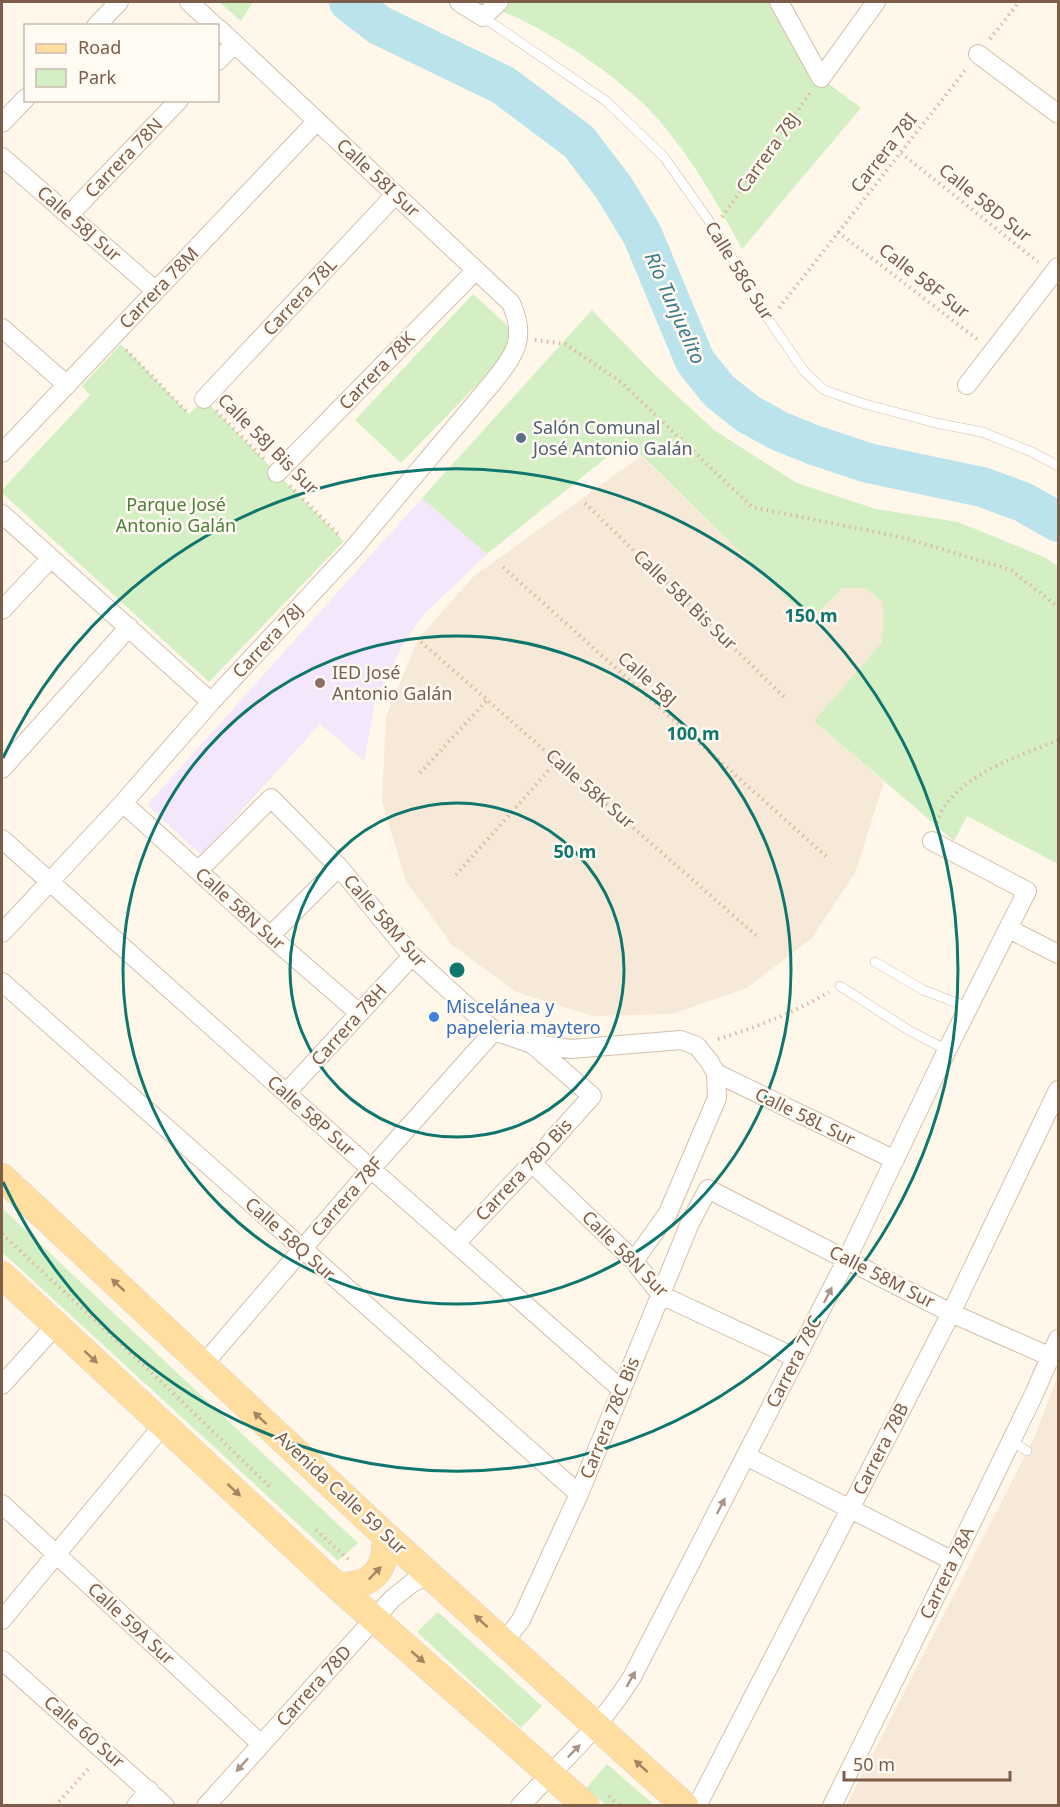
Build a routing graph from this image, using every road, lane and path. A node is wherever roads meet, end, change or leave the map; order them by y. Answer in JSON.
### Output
{"nodes":[{"id":1,"x":119,"y":2,"type":"edge"},
{"id":2,"x":189,"y":2,"type":"edge"},
{"id":3,"x":459,"y":2,"type":"edge"},
{"id":4,"x":500,"y":2,"type":"edge"},
{"id":5,"x":778,"y":2,"type":"edge"},
{"id":6,"x":876,"y":2,"type":"edge"},
{"id":7,"x":1019,"y":2,"type":"edge"},
{"id":8,"x":483,"y":17,"type":"junction"},
{"id":9,"x":98,"y":24,"type":"edge"},
{"id":10,"x":213,"y":24,"type":"edge"},
{"id":11,"x":219,"y":30,"type":"edge"},
{"id":12,"x":234,"y":44,"type":"junction"},
{"id":13,"x":978,"y":54,"type":"junction"},
{"id":14,"x":219,"y":60,"type":"edge"},
{"id":15,"x":821,"y":78,"type":"junction"},
{"id":16,"x":24,"y":100,"type":"edge"},
{"id":17,"x":177,"y":102,"type":"edge"},
{"id":18,"x":1059,"y":114,"type":"edge"},
{"id":19,"x":317,"y":122,"type":"junction"},
{"id":20,"x":2,"y":123,"type":"edge"},
{"id":21,"x":901,"y":153,"type":"junction"},
{"id":22,"x":2,"y":157,"type":"edge"},
{"id":23,"x":395,"y":195,"type":"junction"},
{"id":24,"x":69,"y":215,"type":"junction"},
{"id":25,"x":714,"y":228,"type":"junction"},
{"id":26,"x":838,"y":232,"type":"junction"},
{"id":27,"x":476,"y":270,"type":"junction"},
{"id":28,"x":1056,"y":270,"type":"edge"},
{"id":29,"x":156,"y":291,"type":"junction"},
{"id":30,"x":769,"y":320,"type":"junction"},
{"id":31,"x":2,"y":328,"type":"edge"},
{"id":32,"x":113,"y":336,"type":"junction"},
{"id":33,"x":519,"y":338,"type":"junction"},
{"id":34,"x":993,"y":351,"type":"junction"},
{"id":35,"x":67,"y":385,"type":"junction"},
{"id":36,"x":967,"y":385,"type":"dead end"},
{"id":37,"x":204,"y":399,"type":"junction"},
{"id":38,"x":2,"y":453,"type":"edge"},
{"id":39,"x":1059,"y":466,"type":"edge"},
{"id":40,"x":277,"y":473,"type":"junction"},
{"id":41,"x":585,"y":503,"type":"dead end"},
{"id":42,"x":2,"y":514,"type":"edge"},
{"id":43,"x":352,"y":550,"type":"junction"},
{"id":44,"x":51,"y":558,"type":"junction"},
{"id":45,"x":503,"y":567,"type":"dead end"},
{"id":46,"x":1059,"y":607,"type":"edge"},
{"id":47,"x":2,"y":610,"type":"edge"},
{"id":48,"x":129,"y":627,"type":"junction"},
{"id":49,"x":421,"y":642,"type":"dead end"},
{"id":50,"x":785,"y":698,"type":"dead end"},
{"id":51,"x":487,"y":700,"type":"junction"},
{"id":52,"x":211,"y":702,"type":"junction"},
{"id":53,"x":1059,"y":740,"type":"edge"},
{"id":54,"x":557,"y":761,"type":"junction"},
{"id":55,"x":2,"y":769,"type":"edge"},
{"id":56,"x":420,"y":773,"type":"dead end"},
{"id":57,"x":123,"y":803,"type":"junction"},
{"id":58,"x":2,"y":839,"type":"edge"},
{"id":59,"x":932,"y":841,"type":"joint"},
{"id":60,"x":828,"y":858,"type":"dead end"},
{"id":61,"x":339,"y":867,"type":"junction"},
{"id":62,"x":198,"y":872,"type":"junction"},
{"id":63,"x":456,"y":875,"type":"dead end"},
{"id":64,"x":48,"y":883,"type":"junction"},
{"id":65,"x":1009,"y":928,"type":"junction"},
{"id":66,"x":2,"y":933,"type":"edge"},
{"id":67,"x":270,"y":936,"type":"junction"},
{"id":68,"x":759,"y":938,"type":"dead end"},
{"id":69,"x":1059,"y":954,"type":"edge"},
{"id":70,"x":412,"y":956,"type":"junction"},
{"id":71,"x":875,"y":962,"type":"dead end"},
{"id":72,"x":2,"y":982,"type":"edge"},
{"id":73,"x":840,"y":986,"type":"joint"},
{"id":74,"x":969,"y":1007,"type":"junction"},
{"id":75,"x":359,"y":1013,"type":"junction"},
{"id":76,"x":494,"y":1031,"type":"junction"},
{"id":77,"x":532,"y":1044,"type":"junction"},
{"id":78,"x":697,"y":1046,"type":"junction"},
{"id":79,"x":947,"y":1050,"type":"junction"},
{"id":80,"x":716,"y":1073,"type":"junction"},
{"id":81,"x":1059,"y":1090,"type":"edge"},
{"id":82,"x":286,"y":1093,"type":"junction"},
{"id":83,"x":592,"y":1096,"type":"joint"},
{"id":84,"x":895,"y":1160,"type":"junction"},
{"id":85,"x":532,"y":1163,"type":"junction"},
{"id":86,"x":371,"y":1169,"type":"junction"},
{"id":87,"x":2,"y":1178,"type":"edge"},
{"id":88,"x":708,"y":1189,"type":"joint"},
{"id":89,"x":668,"y":1213,"type":"junction"},
{"id":90,"x":690,"y":1223,"type":"junction"},
{"id":91,"x":2,"y":1234,"type":"edge"},
{"id":92,"x":456,"y":1243,"type":"junction"},
{"id":93,"x":302,"y":1250,"type":"junction"},
{"id":94,"x":847,"y":1259,"type":"junction"},
{"id":95,"x":634,"y":1261,"type":"junction"},
{"id":96,"x":2,"y":1275,"type":"edge"},
{"id":97,"x":661,"y":1295,"type":"junction"},
{"id":98,"x":951,"y":1313,"type":"junction"},
{"id":99,"x":56,"y":1325,"type":"junction"},
{"id":100,"x":1059,"y":1339,"type":"edge"},
{"id":101,"x":1055,"y":1357,"type":"edge"},
{"id":102,"x":796,"y":1358,"type":"junction"},
{"id":103,"x":203,"y":1365,"type":"junction"},
{"id":104,"x":2,"y":1385,"type":"edge"},
{"id":105,"x":622,"y":1390,"type":"junction"},
{"id":106,"x":163,"y":1425,"type":"junction"},
{"id":107,"x":1011,"y":1441,"type":"junction"},
{"id":108,"x":1027,"y":1451,"type":"dead end"},
{"id":109,"x":746,"y":1456,"type":"junction"},
{"id":110,"x":274,"y":1491,"type":"dead end"},
{"id":111,"x":579,"y":1494,"type":"junction"},
{"id":112,"x":2,"y":1504,"type":"edge"},
{"id":113,"x":851,"y":1508,"type":"junction"},
{"id":114,"x":308,"y":1522,"type":"dead end"},
{"id":115,"x":385,"y":1535,"type":"junction"},
{"id":116,"x":56,"y":1554,"type":"junction"},
{"id":117,"x":351,"y":1561,"type":"dead end"},
{"id":118,"x":953,"y":1561,"type":"junction"},
{"id":119,"x":429,"y":1575,"type":"junction"},
{"id":120,"x":337,"y":1586,"type":"junction"},
{"id":121,"x":374,"y":1618,"type":"junction"},
{"id":122,"x":2,"y":1620,"type":"edge"},
{"id":123,"x":504,"y":1642,"type":"junction"},
{"id":124,"x":2,"y":1660,"type":"edge"},
{"id":125,"x":597,"y":1727,"type":"junction"},
{"id":126,"x":261,"y":1744,"type":"junction"},
{"id":127,"x":105,"y":1751,"type":"junction"},
{"id":128,"x":551,"y":1774,"type":"junction"},
{"id":129,"x":149,"y":1790,"type":"junction"},
{"id":130,"x":55,"y":1806,"type":"edge"},
{"id":131,"x":136,"y":1806,"type":"edge"},
{"id":132,"x":165,"y":1806,"type":"edge"},
{"id":133,"x":206,"y":1806,"type":"edge"},
{"id":134,"x":520,"y":1806,"type":"edge"},
{"id":135,"x":586,"y":1806,"type":"edge"},
{"id":136,"x":685,"y":1806,"type":"edge"},
{"id":137,"x":697,"y":1806,"type":"edge"},
{"id":138,"x":832,"y":1806,"type":"edge"}],
"edges":[{"from":1,"to":9,"type":"street"},
{"from":2,"to":10,"type":"street","name":"Calle 58I Sur"},
{"from":3,"to":8,"type":"street","name":"Calle 58G Sur"},
{"from":4,"to":8,"type":"street"},
{"from":5,"to":15,"type":"street"},
{"from":6,"to":15,"type":"street"},
{"from":7,"to":13,"type":"path","name":"Carrera 78I"},
{"from":8,"to":25,"type":"lane","name":"Calle 58G Sur"},
{"from":11,"to":12,"type":"street","name":"Calle 58I Sur"},
{"from":12,"to":14,"type":"street"},
{"from":12,"to":19,"type":"street","name":"Calle 58I Sur"},
{"from":13,"to":18,"type":"street"},
{"from":13,"to":21,"type":"path","name":"Carrera 78I"},
{"from":15,"to":25,"type":"path","name":"Carrera 78J"},
{"from":16,"to":20,"type":"street"},
{"from":17,"to":24,"type":"street","name":"Carrera 78N"},
{"from":19,"to":23,"type":"street","name":"Calle 58I Sur"},
{"from":19,"to":29,"type":"street","name":"Carrera 78M"},
{"from":21,"to":26,"type":"path","name":"Carrera 78I"},
{"from":21,"to":28,"type":"path","name":"Calle 58D Sur"},
{"from":22,"to":24,"type":"street","name":"Calle 58J Sur"},
{"from":23,"to":27,"type":"street","name":"Calle 58I Sur"},
{"from":23,"to":37,"type":"street","name":"Carrera 78L"},
{"from":24,"to":29,"type":"street","name":"Calle 58J Sur"},
{"from":25,"to":30,"type":"lane","name":"Calle 58G Sur"},
{"from":26,"to":30,"type":"path","name":"Carrera 78I"},
{"from":26,"to":34,"type":"path","name":"Calle 58F Sur"},
{"from":27,"to":33,"type":"street","name":"Calle 58I Sur"},
{"from":27,"to":40,"type":"street","name":"Carrera 78K"},
{"from":28,"to":34,"type":"street"},
{"from":29,"to":32,"type":"street","name":"Carrera 78M"},
{"from":30,"to":39,"type":"lane","name":"Calle 58G Sur"},
{"from":31,"to":35,"type":"street"},
{"from":32,"to":35,"type":"street","name":"Carrera 78M"},
{"from":32,"to":37,"type":"path","name":"Calle 58J Bis Sur"},
{"from":33,"to":43,"type":"street","name":"Carrera 78J"},
{"from":33,"to":46,"type":"path"},
{"from":34,"to":36,"type":"street"},
{"from":35,"to":38,"type":"street","name":"Carrera 78M"},
{"from":37,"to":40,"type":"path","name":"Calle 58J Bis Sur"},
{"from":40,"to":43,"type":"path","name":"Calle 58J Bis Sur"},
{"from":41,"to":50,"type":"path","name":"Calle 58I Bis Sur"},
{"from":42,"to":44,"type":"street"},
{"from":43,"to":52,"type":"street","name":"Carrera 78J"},
{"from":44,"to":47,"type":"street"},
{"from":44,"to":48,"type":"street"},
{"from":45,"to":60,"type":"path","name":"Calle 58J"},
{"from":48,"to":52,"type":"street"},
{"from":48,"to":55,"type":"street"},
{"from":49,"to":51,"type":"path","name":"Calle 58K Sur"},
{"from":51,"to":54,"type":"path","name":"Calle 58K Sur"},
{"from":51,"to":56,"type":"path"},
{"from":52,"to":57,"type":"street","name":"Carrera 78J"},
{"from":53,"to":59,"type":"path"},
{"from":54,"to":63,"type":"path"},
{"from":54,"to":68,"type":"path","name":"Calle 58K Sur"},
{"from":57,"to":62,"type":"street","name":"Calle 58N Sur"},
{"from":57,"to":64,"type":"street","name":"Carrera 78J"},
{"from":58,"to":64,"type":"street","name":"Calle 58P Sur"},
{"from":59,"to":65,"type":"street","name":"Carrera 78C"},
{"from":61,"to":62,"type":"street","name":"Calle 58M Sur"},
{"from":61,"to":67,"type":"street"},
{"from":61,"to":70,"type":"street","name":"Calle 58M Sur"},
{"from":62,"to":67,"type":"street","name":"Calle 58N Sur"},
{"from":64,"to":66,"type":"street","name":"Carrera 78J"},
{"from":64,"to":82,"type":"street","name":"Calle 58P Sur"},
{"from":65,"to":69,"type":"street"},
{"from":65,"to":74,"type":"street","name":"Carrera 78C"},
{"from":67,"to":75,"type":"street","name":"Calle 58N Sur"},
{"from":70,"to":75,"type":"street","name":"Carrera 78H"},
{"from":70,"to":76,"type":"street","name":"Calle 58M Sur"},
{"from":71,"to":74,"type":"lane"},
{"from":72,"to":93,"type":"street","name":"Calle 58Q Sur"},
{"from":73,"to":78,"type":"path"},
{"from":73,"to":79,"type":"lane"},
{"from":74,"to":79,"type":"street","name":"Carrera 78C"},
{"from":75,"to":82,"type":"street","name":"Carrera 78H"},
{"from":76,"to":77,"type":"street","name":"Calle 58M Sur"},
{"from":76,"to":86,"type":"street","name":"Carrera 78F"},
{"from":77,"to":78,"type":"street"},
{"from":77,"to":83,"type":"street","name":"Calle 58M Sur"},
{"from":78,"to":80,"type":"street"},
{"from":79,"to":84,"type":"street","name":"Carrera 78C"},
{"from":80,"to":84,"type":"street","name":"Calle 58L Sur"},
{"from":80,"to":89,"type":"street"},
{"from":81,"to":98,"type":"street","name":"Carrera 78B"},
{"from":82,"to":86,"type":"street","name":"Calle 58P Sur"},
{"from":83,"to":85,"type":"street","name":"Carrera 78D Bis"},
{"from":84,"to":94,"type":"street","name":"Carrera 78C"},
{"from":85,"to":92,"type":"street","name":"Carrera 78D Bis"},
{"from":85,"to":95,"type":"street","name":"Calle 58N Sur"},
{"from":86,"to":92,"type":"street","name":"Calle 58P Sur"},
{"from":86,"to":93,"type":"street","name":"Carrera 78F"},
{"from":103,"to":87,"type":"main road","name":"Avenida Calle 59 Sur","one_way":true},
{"from":88,"to":90,"type":"street","name":"Carrera 78C Bis"},
{"from":88,"to":94,"type":"street","name":"Calle 58M Sur"},
{"from":89,"to":90,"type":"street"},
{"from":89,"to":95,"type":"street"},
{"from":90,"to":97,"type":"street","name":"Carrera 78C Bis"},
{"from":91,"to":110,"type":"path"},
{"from":92,"to":105,"type":"street","name":"Calle 58P Sur"},
{"from":93,"to":103,"type":"street","name":"Carrera 78F"},
{"from":93,"to":111,"type":"street","name":"Calle 58Q Sur"},
{"from":94,"to":98,"type":"street","name":"Calle 58M Sur"},
{"from":102,"to":94,"type":"street","name":"Carrera 78C","one_way":true},
{"from":95,"to":97,"type":"street","name":"Calle 58N Sur"},
{"from":96,"to":99,"type":"main road"},
{"from":97,"to":102,"type":"street","name":"Calle 58N Sur"},
{"from":97,"to":105,"type":"street","name":"Carrera 78C Bis"},
{"from":98,"to":101,"type":"street","name":"Calle 58M Sur"},
{"from":98,"to":113,"type":"street","name":"Carrera 78B"},
{"from":99,"to":104,"type":"street"},
{"from":99,"to":106,"type":"main road","one_way":true},
{"from":100,"to":101,"type":"street","name":"Carrera 78A"},
{"from":101,"to":107,"type":"street","name":"Carrera 78A"},
{"from":102,"to":109,"type":"street","name":"Carrera 78C"},
{"from":115,"to":103,"type":"main road","name":"Avenida Calle 59 Sur","one_way":true},
{"from":105,"to":111,"type":"street","name":"Carrera 78C Bis"},
{"from":106,"to":116,"type":"street"},
{"from":106,"to":120,"type":"main road","one_way":true},
{"from":107,"to":108,"type":"lane"},
{"from":107,"to":118,"type":"street","name":"Carrera 78A"},
{"from":109,"to":113,"type":"street"},
{"from":125,"to":109,"type":"street","name":"Carrera 78C","one_way":true},
{"from":111,"to":123,"type":"street","name":"Carrera 78C Bis"},
{"from":112,"to":116,"type":"street","name":"Calle 59A Sur"},
{"from":113,"to":118,"type":"street"},
{"from":113,"to":137,"type":"street","name":"Carrera 78B"},
{"from":114,"to":117,"type":"path"},
{"from":115,"to":119,"type":"main road","name":"Avenida Calle 59 Sur"},
{"from":120,"to":115,"type":"main road","one_way":true},
{"from":116,"to":122,"type":"street"},
{"from":116,"to":126,"type":"street","name":"Calle 59A Sur"},
{"from":118,"to":138,"type":"street","name":"Carrera 78A"},
{"from":119,"to":121,"type":"street","name":"Carrera 78D"},
{"from":123,"to":119,"type":"main road","name":"Avenida Calle 59 Sur","one_way":true},
{"from":120,"to":121,"type":"main road"},
{"from":121,"to":126,"type":"street","name":"Carrera 78D"},
{"from":121,"to":128,"type":"main road","one_way":true},
{"from":123,"to":125,"type":"main road","name":"Avenida Calle 59 Sur"},
{"from":124,"to":127,"type":"street","name":"Calle 60 Sur"},
{"from":128,"to":125,"type":"street","name":"Carrera 78C","one_way":true},
{"from":136,"to":125,"type":"main road","name":"Avenida Calle 59 Sur","one_way":true},
{"from":126,"to":133,"type":"street","name":"Carrera 78D","one_way":true},
{"from":127,"to":129,"type":"street","name":"Calle 60 Sur"},
{"from":127,"to":130,"type":"path"},
{"from":128,"to":134,"type":"street","name":"Carrera 78C"},
{"from":128,"to":135,"type":"main road"},
{"from":129,"to":131,"type":"street"},
{"from":129,"to":132,"type":"street","name":"Calle 60 Sur"}]}
